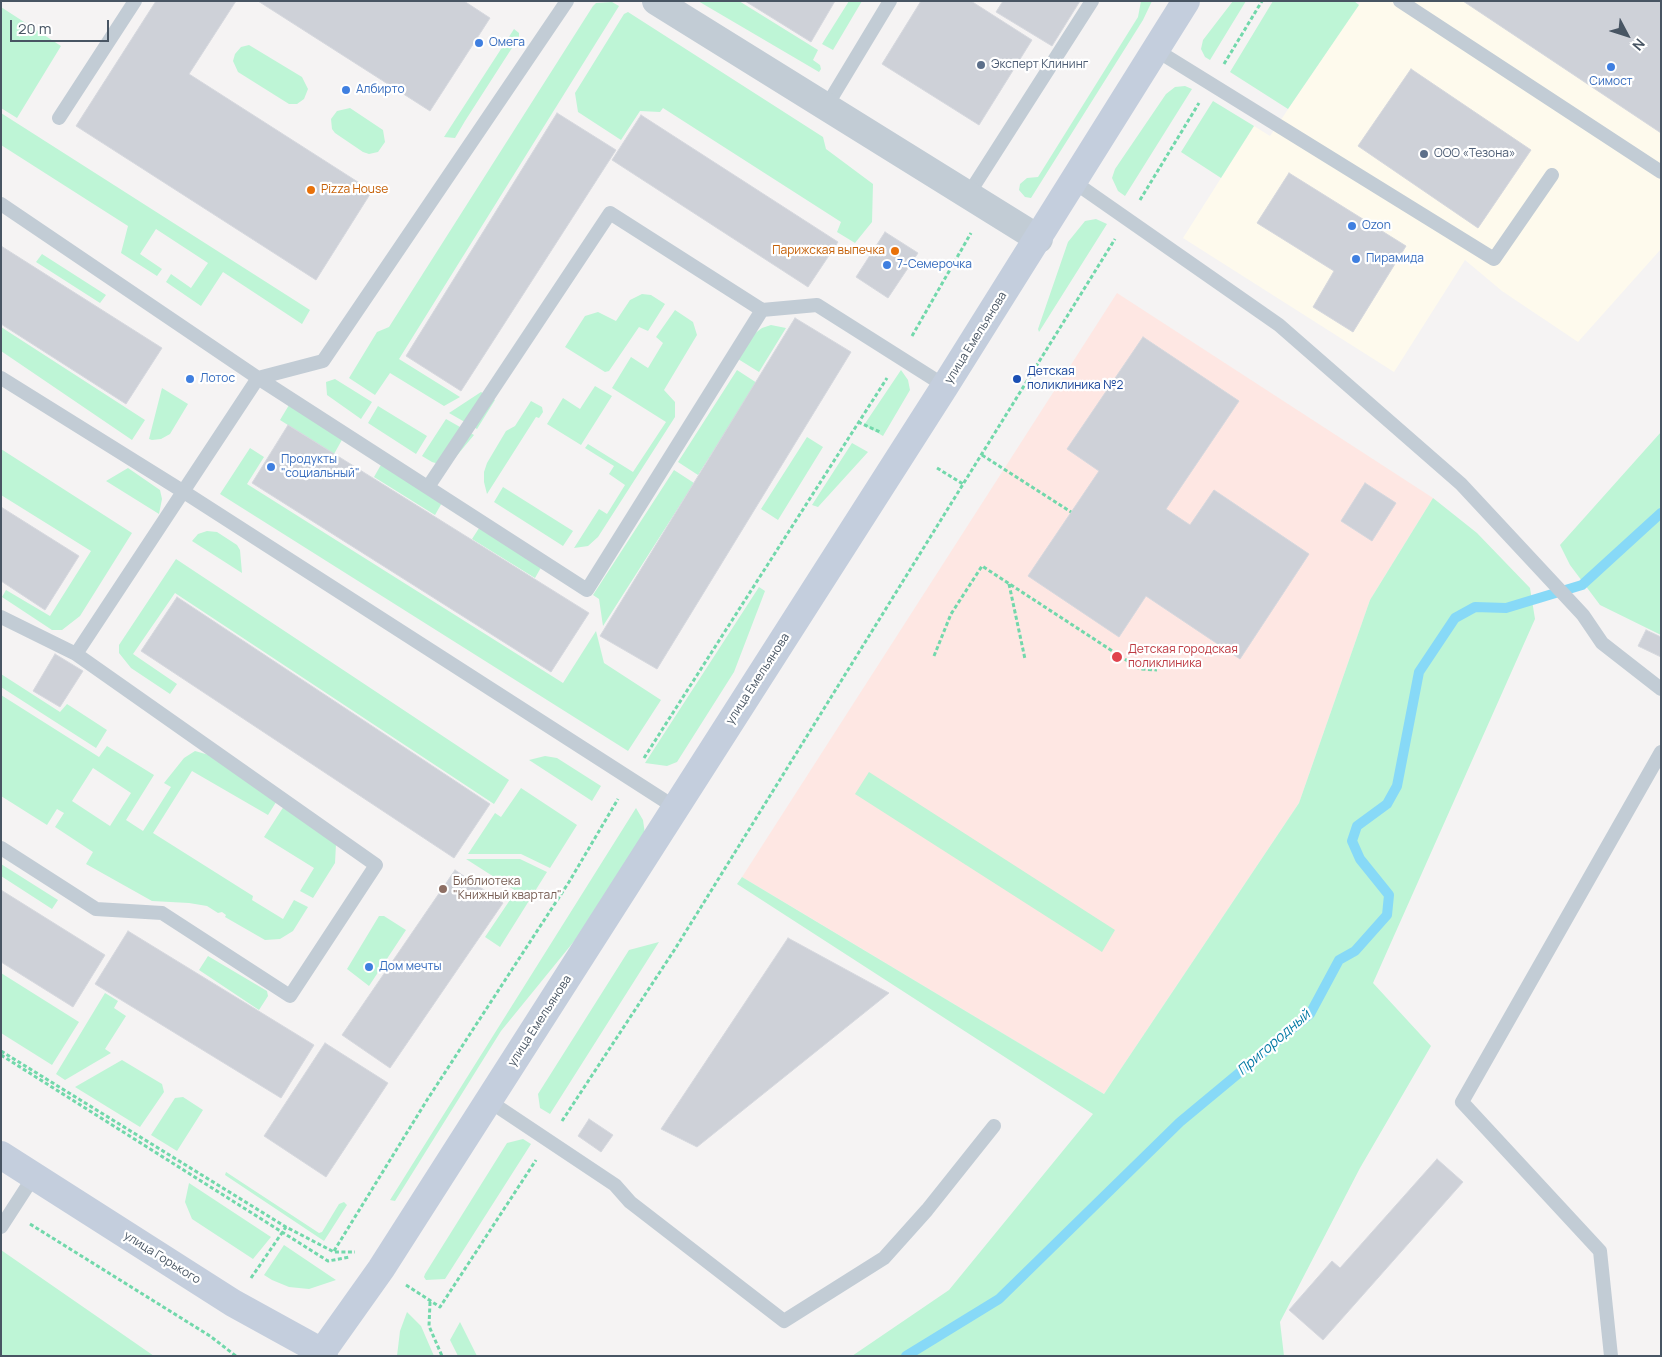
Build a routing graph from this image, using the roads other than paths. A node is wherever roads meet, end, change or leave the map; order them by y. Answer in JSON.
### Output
{"nodes":[{"id":1,"x":135,"y":1,"type":"edge"},
{"id":2,"x":567,"y":1,"type":"edge"},
{"id":3,"x":656,"y":1,"type":"edge"},
{"id":4,"x":890,"y":1,"type":"edge"},
{"id":5,"x":1092,"y":1,"type":"edge"},
{"id":6,"x":1186,"y":1,"type":"edge"},
{"id":7,"x":1402,"y":2,"type":"edge"},
{"id":8,"x":1156,"y":50,"type":"junction"},
{"id":9,"x":826,"y":107,"type":"junction"},
{"id":10,"x":59,"y":118,"type":"dead end"},
{"id":11,"x":1661,"y":172,"type":"edge"},
{"id":12,"x":1552,"y":175,"type":"dead end"},
{"id":13,"x":1074,"y":182,"type":"junction"},
{"id":14,"x":977,"y":202,"type":"junction"},
{"id":15,"x":1,"y":204,"type":"edge"},
{"id":16,"x":1039,"y":239,"type":"junction"},
{"id":17,"x":762,"y":310,"type":"junction"},
{"id":18,"x":1,"y":378,"type":"edge"},
{"id":19,"x":258,"y":378,"type":"junction"},
{"id":20,"x":945,"y":386,"type":"junction"},
{"id":21,"x":428,"y":487,"type":"junction"},
{"id":22,"x":184,"y":492,"type":"junction"},
{"id":23,"x":1,"y":617,"type":"edge"},
{"id":24,"x":76,"y":654,"type":"junction"},
{"id":25,"x":1661,"y":689,"type":"edge"},
{"id":26,"x":1661,"y":752,"type":"edge"},
{"id":27,"x":676,"y":808,"type":"junction"},
{"id":28,"x":1,"y":848,"type":"edge"},
{"id":29,"x":489,"y":1101,"type":"junction"},
{"id":30,"x":994,"y":1126,"type":"dead end"},
{"id":31,"x":1,"y":1156,"type":"edge"},
{"id":32,"x":34,"y":1176,"type":"junction"},
{"id":33,"x":1,"y":1226,"type":"edge"},
{"id":34,"x":323,"y":1354,"type":"edge"},
{"id":35,"x":1611,"y":1356,"type":"edge"}],
"edges":[{"from":1,"to":10,"type":"lane"},
{"from":2,"to":19,"type":"lane"},
{"from":3,"to":9,"type":"street"},
{"from":4,"to":9,"type":"lane"},
{"from":5,"to":14,"type":"lane"},
{"from":6,"to":8,"type":"main road","name":"улица Емельянова"},
{"from":7,"to":11,"type":"lane"},
{"from":8,"to":12,"type":"lane"},
{"from":8,"to":13,"type":"main road","name":"улица Емельянова"},
{"from":9,"to":14,"type":"street"},
{"from":13,"to":16,"type":"main road","name":"улица Емельянова"},
{"from":13,"to":25,"type":"lane"},
{"from":14,"to":16,"type":"street"},
{"from":15,"to":19,"type":"lane"},
{"from":16,"to":20,"type":"main road","name":"улица Емельянова"},
{"from":17,"to":20,"type":"lane"},
{"from":17,"to":21,"type":"lane"},
{"from":17,"to":21,"type":"lane"},
{"from":18,"to":22,"type":"lane"},
{"from":19,"to":21,"type":"lane"},
{"from":19,"to":22,"type":"lane"},
{"from":20,"to":27,"type":"main road","name":"улица Емельянова"},
{"from":22,"to":24,"type":"lane"},
{"from":22,"to":27,"type":"lane"},
{"from":23,"to":24,"type":"lane"},
{"from":24,"to":28,"type":"lane"},
{"from":26,"to":35,"type":"lane"},
{"from":27,"to":29,"type":"main road","name":"улица Емельянова"},
{"from":29,"to":30,"type":"lane"},
{"from":29,"to":34,"type":"main road","name":"улица Емельянова"},
{"from":31,"to":32,"type":"main road","name":"улица Горького"},
{"from":32,"to":33,"type":"lane"},
{"from":32,"to":34,"type":"main road","name":"улица Горького"}]}
